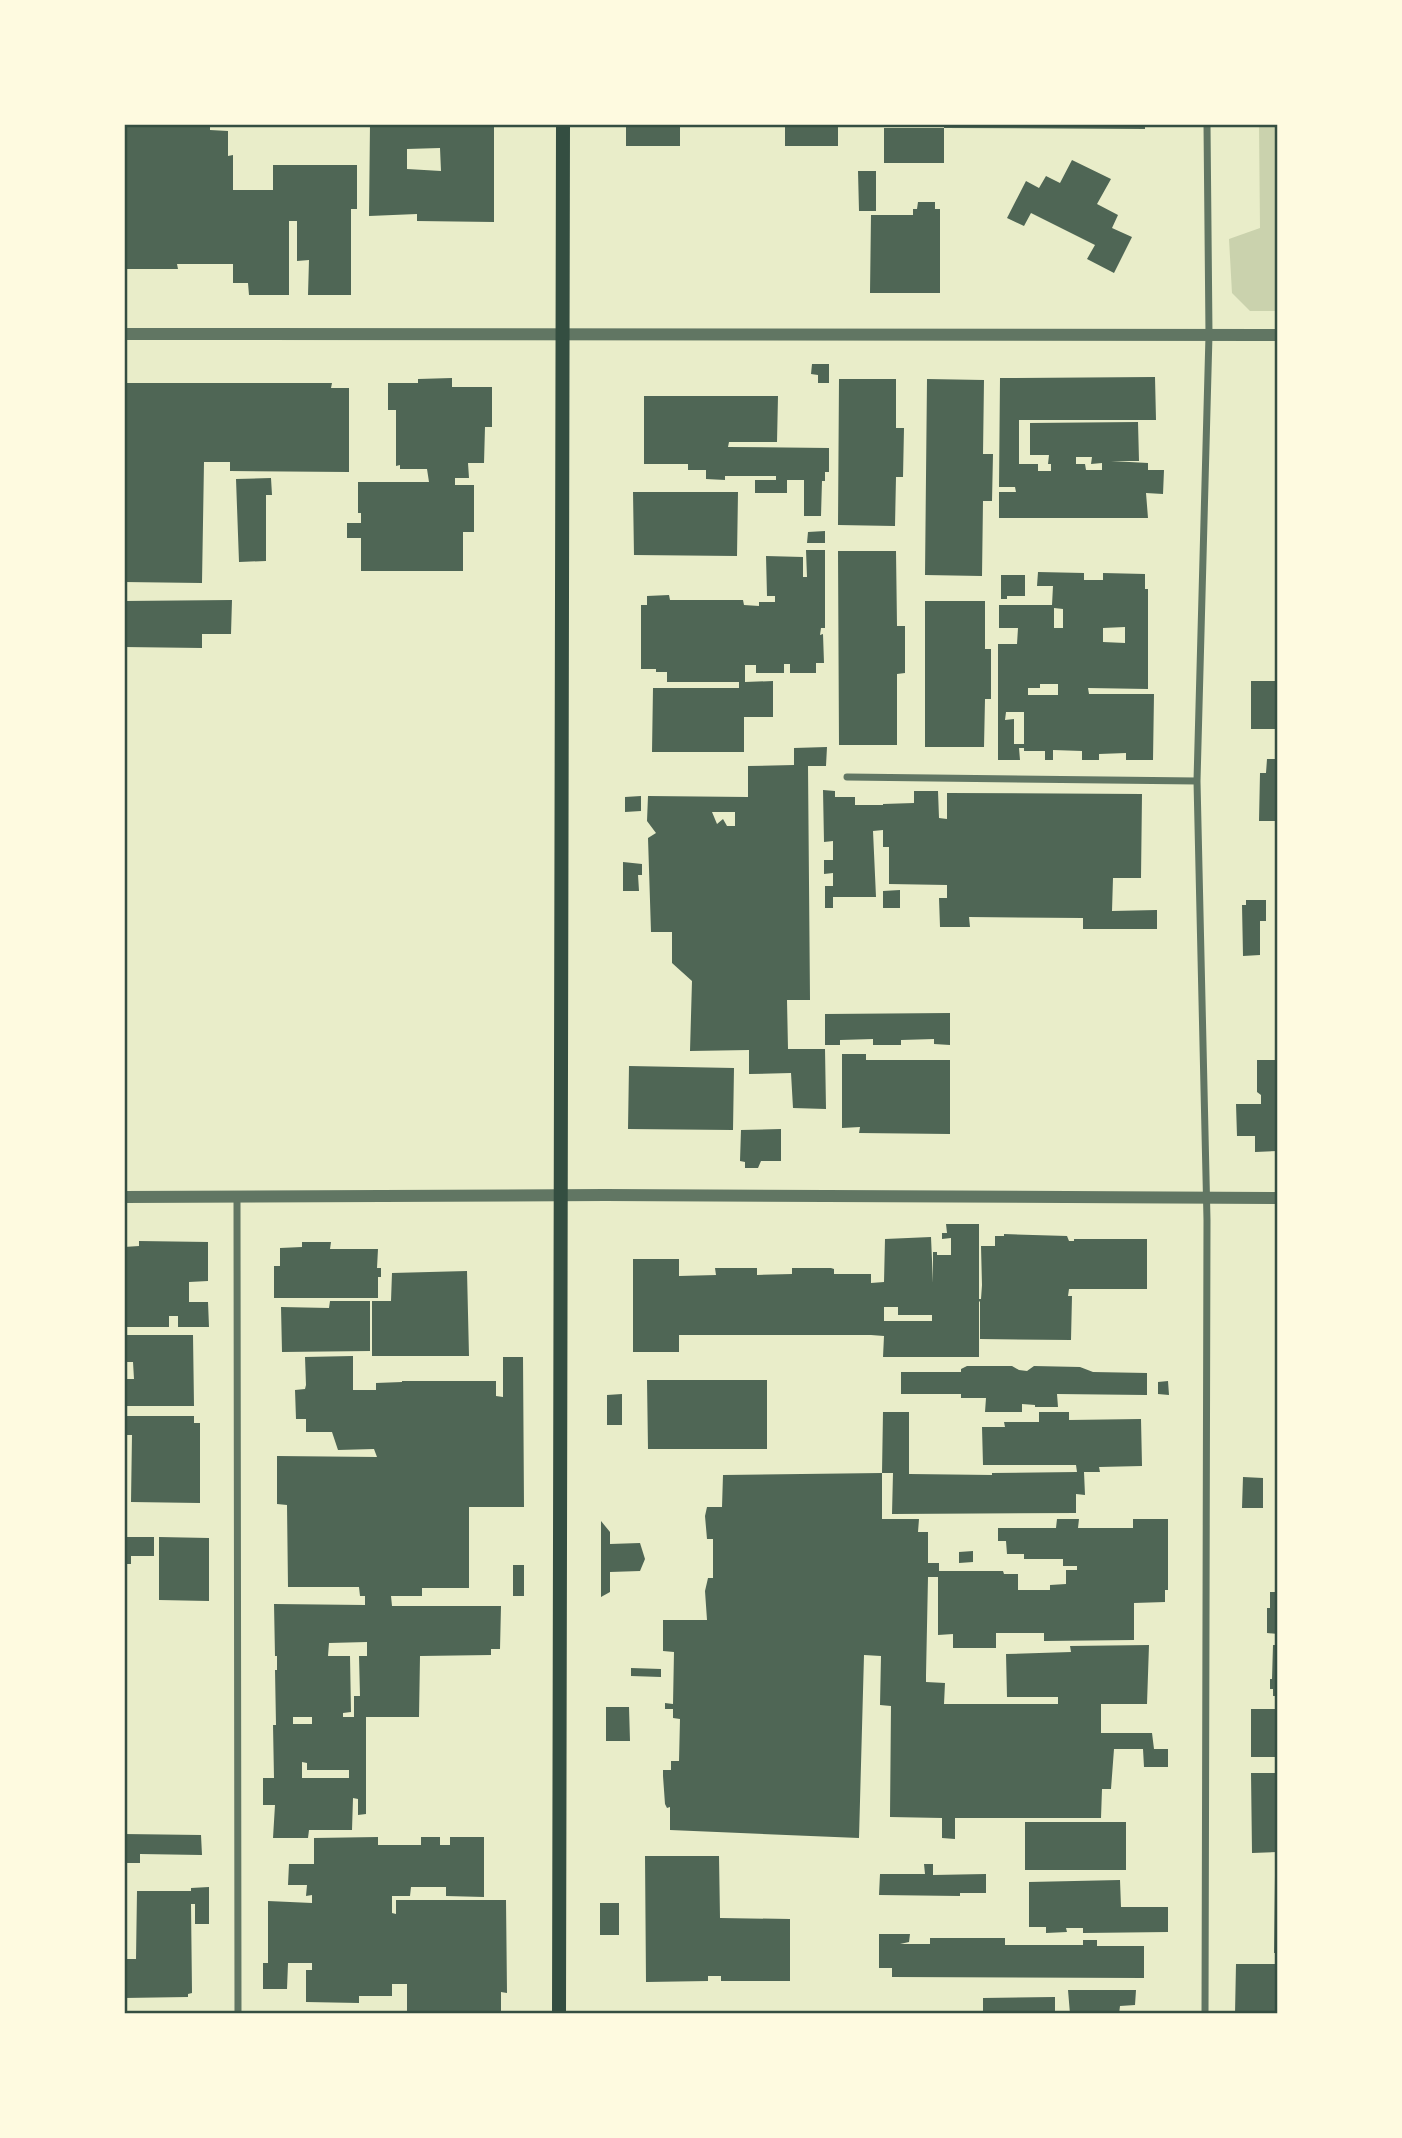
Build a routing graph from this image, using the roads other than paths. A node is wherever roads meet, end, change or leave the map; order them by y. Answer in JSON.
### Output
{"nodes":[{"id":1,"x":563,"y":124,"type":"edge"},
{"id":2,"x":1206,"y":124,"type":"edge"},
{"id":3,"x":124,"y":334,"type":"edge"},
{"id":4,"x":1209,"y":334,"type":"junction"},
{"id":5,"x":562,"y":335,"type":"junction"},
{"id":6,"x":1278,"y":335,"type":"edge"},
{"id":7,"x":847,"y":777,"type":"dead end"},
{"id":8,"x":1197,"y":780,"type":"junction"},
{"id":9,"x":562,"y":1195,"type":"junction"},
{"id":10,"x":124,"y":1197,"type":"edge"},
{"id":11,"x":237,"y":1198,"type":"junction"},
{"id":12,"x":1278,"y":1198,"type":"edge"},
{"id":13,"x":1206,"y":1199,"type":"junction"},
{"id":14,"x":239,"y":2014,"type":"edge"},
{"id":15,"x":559,"y":2014,"type":"edge"},
{"id":16,"x":1205,"y":2014,"type":"edge"}],
"edges":[{"from":1,"to":5,"type":"main road"},
{"from":2,"to":4,"type":"street"},
{"from":3,"to":5,"type":"street"},
{"from":4,"to":5,"type":"street"},
{"from":4,"to":6,"type":"street"},
{"from":4,"to":8,"type":"street"},
{"from":5,"to":9,"type":"main road"},
{"from":7,"to":8,"type":"street"},
{"from":8,"to":13,"type":"street"},
{"from":9,"to":11,"type":"street"},
{"from":9,"to":13,"type":"street"},
{"from":9,"to":15,"type":"main road"},
{"from":10,"to":11,"type":"street"},
{"from":11,"to":14,"type":"street"},
{"from":12,"to":13,"type":"street"},
{"from":13,"to":16,"type":"street"}]}
